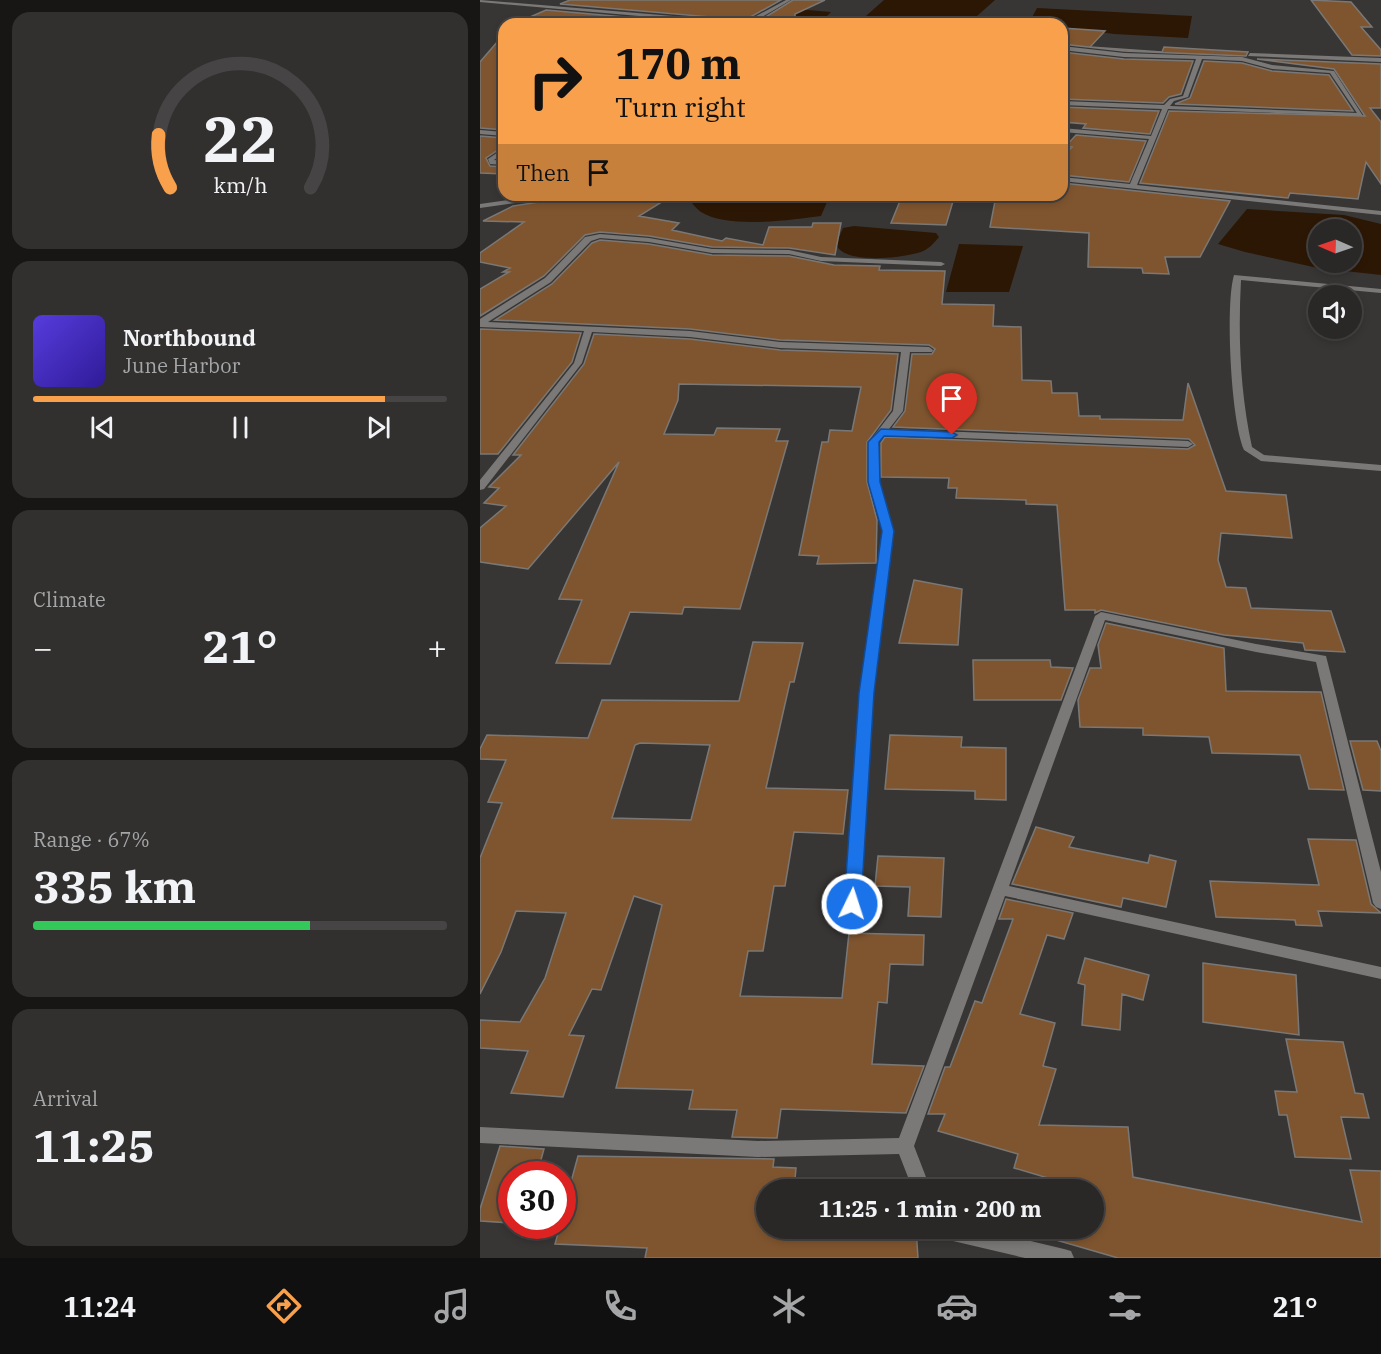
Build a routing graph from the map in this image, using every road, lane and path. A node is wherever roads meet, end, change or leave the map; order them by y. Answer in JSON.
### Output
{"nodes":[{"id":1,"x":789,"y":0,"type":"edge"},
{"id":2,"x":480,"y":2,"type":"edge"},
{"id":3,"x":480,"y":8,"type":"edge"},
{"id":4,"x":674,"y":18,"type":"edge"},
{"id":5,"x":758,"y":18,"type":"edge"},
{"id":6,"x":1068,"y":49,"type":"edge"},
{"id":7,"x":1199,"y":58,"type":"junction"},
{"id":8,"x":1242,"y":59,"type":"junction"},
{"id":9,"x":1381,"y":60,"type":"edge"},
{"id":10,"x":1068,"y":103,"type":"edge"},
{"id":11,"x":1166,"y":107,"type":"junction"},
{"id":12,"x":1068,"y":131,"type":"edge"},
{"id":13,"x":480,"y":132,"type":"edge"},
{"id":14,"x":498,"y":134,"type":"edge"},
{"id":15,"x":1154,"y":138,"type":"junction"},
{"id":16,"x":498,"y":154,"type":"edge"},
{"id":17,"x":498,"y":162,"type":"edge"},
{"id":18,"x":1068,"y":180,"type":"edge"},
{"id":19,"x":1133,"y":186,"type":"junction"},
{"id":20,"x":516,"y":201,"type":"edge"},
{"id":21,"x":480,"y":206,"type":"edge"},
{"id":22,"x":1381,"y":213,"type":"edge"},
{"id":23,"x":941,"y":264,"type":"dead end"},
{"id":24,"x":1381,"y":291,"type":"edge"},
{"id":25,"x":480,"y":324,"type":"edge"},
{"id":26,"x":589,"y":328,"type":"junction"},
{"id":27,"x":906,"y":349,"type":"junction"},
{"id":28,"x":929,"y":350,"type":"dead end"},
{"id":29,"x":881,"y":432,"type":"junction"},
{"id":30,"x":1188,"y":444,"type":"dead end"},
{"id":31,"x":1381,"y":468,"type":"edge"},
{"id":32,"x":480,"y":488,"type":"edge"},
{"id":33,"x":999,"y":889,"type":"junction"},
{"id":34,"x":1381,"y":903,"type":"edge"},
{"id":35,"x":852,"y":904,"type":"dead end"},
{"id":36,"x":1381,"y":974,"type":"edge"},
{"id":37,"x":480,"y":1135,"type":"edge"},
{"id":38,"x":905,"y":1146,"type":"junction"},
{"id":39,"x":918,"y":1179,"type":"edge"},
{"id":40,"x":983,"y":1239,"type":"edge"},
{"id":41,"x":1064,"y":1258,"type":"edge"}],
"edges":[{"from":1,"to":5,"type":"street"},
{"from":2,"to":3,"type":"street"},
{"from":2,"to":4,"type":"street"},
{"from":6,"to":7,"type":"street"},
{"from":7,"to":8,"type":"street"},
{"from":7,"to":11,"type":"street"},
{"from":8,"to":9,"type":"street"},
{"from":8,"to":11,"type":"street"},
{"from":10,"to":11,"type":"street"},
{"from":11,"to":15,"type":"street"},
{"from":12,"to":15,"type":"street"},
{"from":13,"to":14,"type":"street"},
{"from":15,"to":19,"type":"street"},
{"from":16,"to":17,"type":"street"},
{"from":18,"to":19,"type":"street"},
{"from":19,"to":22,"type":"street"},
{"from":20,"to":21,"type":"street"},
{"from":23,"to":25,"type":"street"},
{"from":24,"to":31,"type":"street"},
{"from":25,"to":26,"type":"street"},
{"from":26,"to":27,"type":"street"},
{"from":26,"to":32,"type":"street"},
{"from":27,"to":28,"type":"street"},
{"from":27,"to":29,"type":"street"},
{"from":29,"to":30,"type":"street"},
{"from":29,"to":35,"type":"street"},
{"from":33,"to":34,"type":"street"},
{"from":33,"to":36,"type":"street"},
{"from":33,"to":38,"type":"street"},
{"from":37,"to":38,"type":"street"},
{"from":38,"to":39,"type":"street"},
{"from":40,"to":41,"type":"street"}]}
